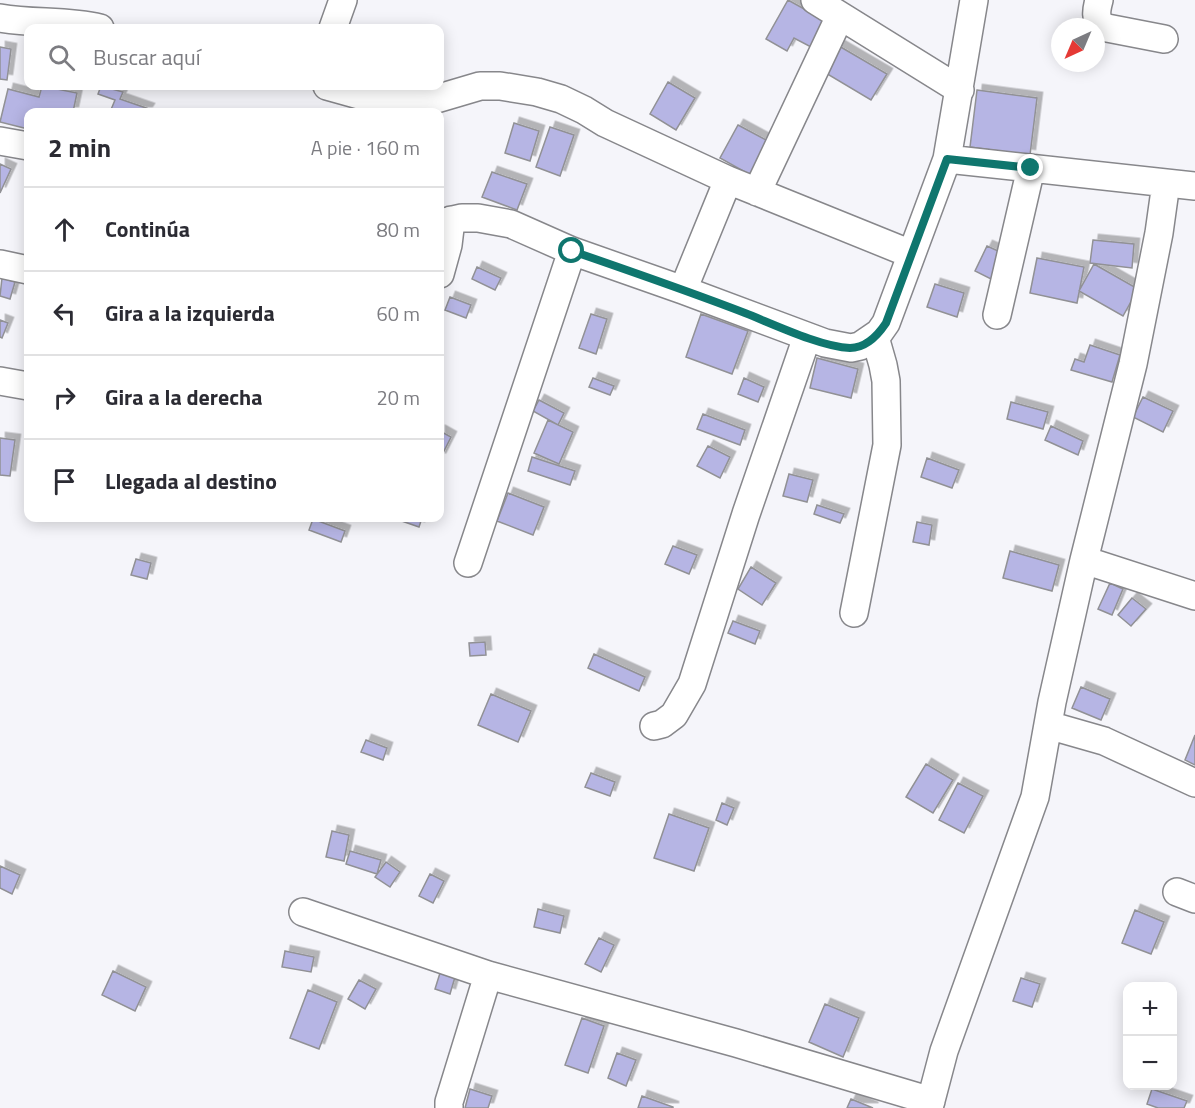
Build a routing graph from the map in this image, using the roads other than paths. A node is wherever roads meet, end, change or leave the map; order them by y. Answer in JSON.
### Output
{"nodes":[{"id":1,"x":343,"y":0,"type":"edge"},
{"id":2,"x":815,"y":0,"type":"edge"},
{"id":3,"x":974,"y":0,"type":"edge"},
{"id":4,"x":1099,"y":0,"type":"edge"},
{"id":5,"x":67,"y":11,"type":"edge"},
{"id":6,"x":840,"y":16,"type":"junction"},
{"id":7,"x":0,"y":18,"type":"edge"},
{"id":8,"x":82,"y":24,"type":"edge"},
{"id":9,"x":334,"y":24,"type":"edge"},
{"id":10,"x":1164,"y":39,"type":"dead end"},
{"id":11,"x":341,"y":90,"type":"edge"},
{"id":12,"x":960,"y":90,"type":"junction"},
{"id":13,"x":0,"y":141,"type":"edge"},
{"id":14,"x":24,"y":146,"type":"edge"},
{"id":15,"x":947,"y":159,"type":"junction"},
{"id":16,"x":1031,"y":168,"type":"junction"},
{"id":17,"x":728,"y":180,"type":"junction"},
{"id":18,"x":1166,"y":183,"type":"junction"},
{"id":19,"x":1195,"y":186,"type":"edge"},
{"id":20,"x":758,"y":192,"type":"junction"},
{"id":21,"x":445,"y":221,"type":"edge"},
{"id":22,"x":572,"y":251,"type":"junction"},
{"id":23,"x":911,"y":254,"type":"junction"},
{"id":24,"x":444,"y":260,"type":"edge"},
{"id":25,"x":0,"y":264,"type":"edge"},
{"id":26,"x":24,"y":269,"type":"edge"},
{"id":27,"x":684,"y":290,"type":"junction"},
{"id":28,"x":997,"y":315,"type":"dead end"},
{"id":29,"x":807,"y":337,"type":"junction"},
{"id":30,"x":875,"y":337,"type":"junction"},
{"id":31,"x":0,"y":381,"type":"edge"},
{"id":32,"x":24,"y":385,"type":"edge"},
{"id":33,"x":1084,"y":561,"type":"junction"},
{"id":34,"x":468,"y":563,"type":"dead end"},
{"id":35,"x":1195,"y":596,"type":"edge"},
{"id":36,"x":854,"y":613,"type":"dead end"},
{"id":37,"x":1048,"y":725,"type":"junction"},
{"id":38,"x":654,"y":726,"type":"dead end"},
{"id":39,"x":1195,"y":783,"type":"edge"},
{"id":40,"x":303,"y":912,"type":"dead end"},
{"id":41,"x":488,"y":975,"type":"junction"},
{"id":42,"x":930,"y":1105,"type":"edge"},
{"id":43,"x":449,"y":1108,"type":"edge"}],
"edges":[{"from":1,"to":9,"type":"street"},
{"from":2,"to":6,"type":"street"},
{"from":3,"to":12,"type":"street"},
{"from":4,"to":10,"type":"street"},
{"from":5,"to":7,"type":"street"},
{"from":5,"to":8,"type":"street"},
{"from":6,"to":12,"type":"street"},
{"from":6,"to":20,"type":"street"},
{"from":11,"to":17,"type":"street"},
{"from":12,"to":15,"type":"street"},
{"from":13,"to":14,"type":"street"},
{"from":15,"to":16,"type":"street"},
{"from":15,"to":23,"type":"street"},
{"from":16,"to":18,"type":"street"},
{"from":16,"to":28,"type":"street"},
{"from":17,"to":20,"type":"street"},
{"from":17,"to":27,"type":"street"},
{"from":18,"to":19,"type":"street"},
{"from":18,"to":33,"type":"street"},
{"from":20,"to":23,"type":"street"},
{"from":21,"to":22,"type":"street"},
{"from":21,"to":24,"type":"street"},
{"from":22,"to":27,"type":"street"},
{"from":22,"to":34,"type":"street"},
{"from":23,"to":30,"type":"street"},
{"from":25,"to":26,"type":"street"},
{"from":27,"to":29,"type":"street"},
{"from":29,"to":30,"type":"street"},
{"from":29,"to":38,"type":"street"},
{"from":30,"to":36,"type":"street"},
{"from":31,"to":32,"type":"street"},
{"from":33,"to":35,"type":"street"},
{"from":33,"to":37,"type":"street"},
{"from":37,"to":39,"type":"street"},
{"from":37,"to":42,"type":"street"},
{"from":40,"to":41,"type":"street"},
{"from":41,"to":42,"type":"street"},
{"from":41,"to":43,"type":"street"}]}
